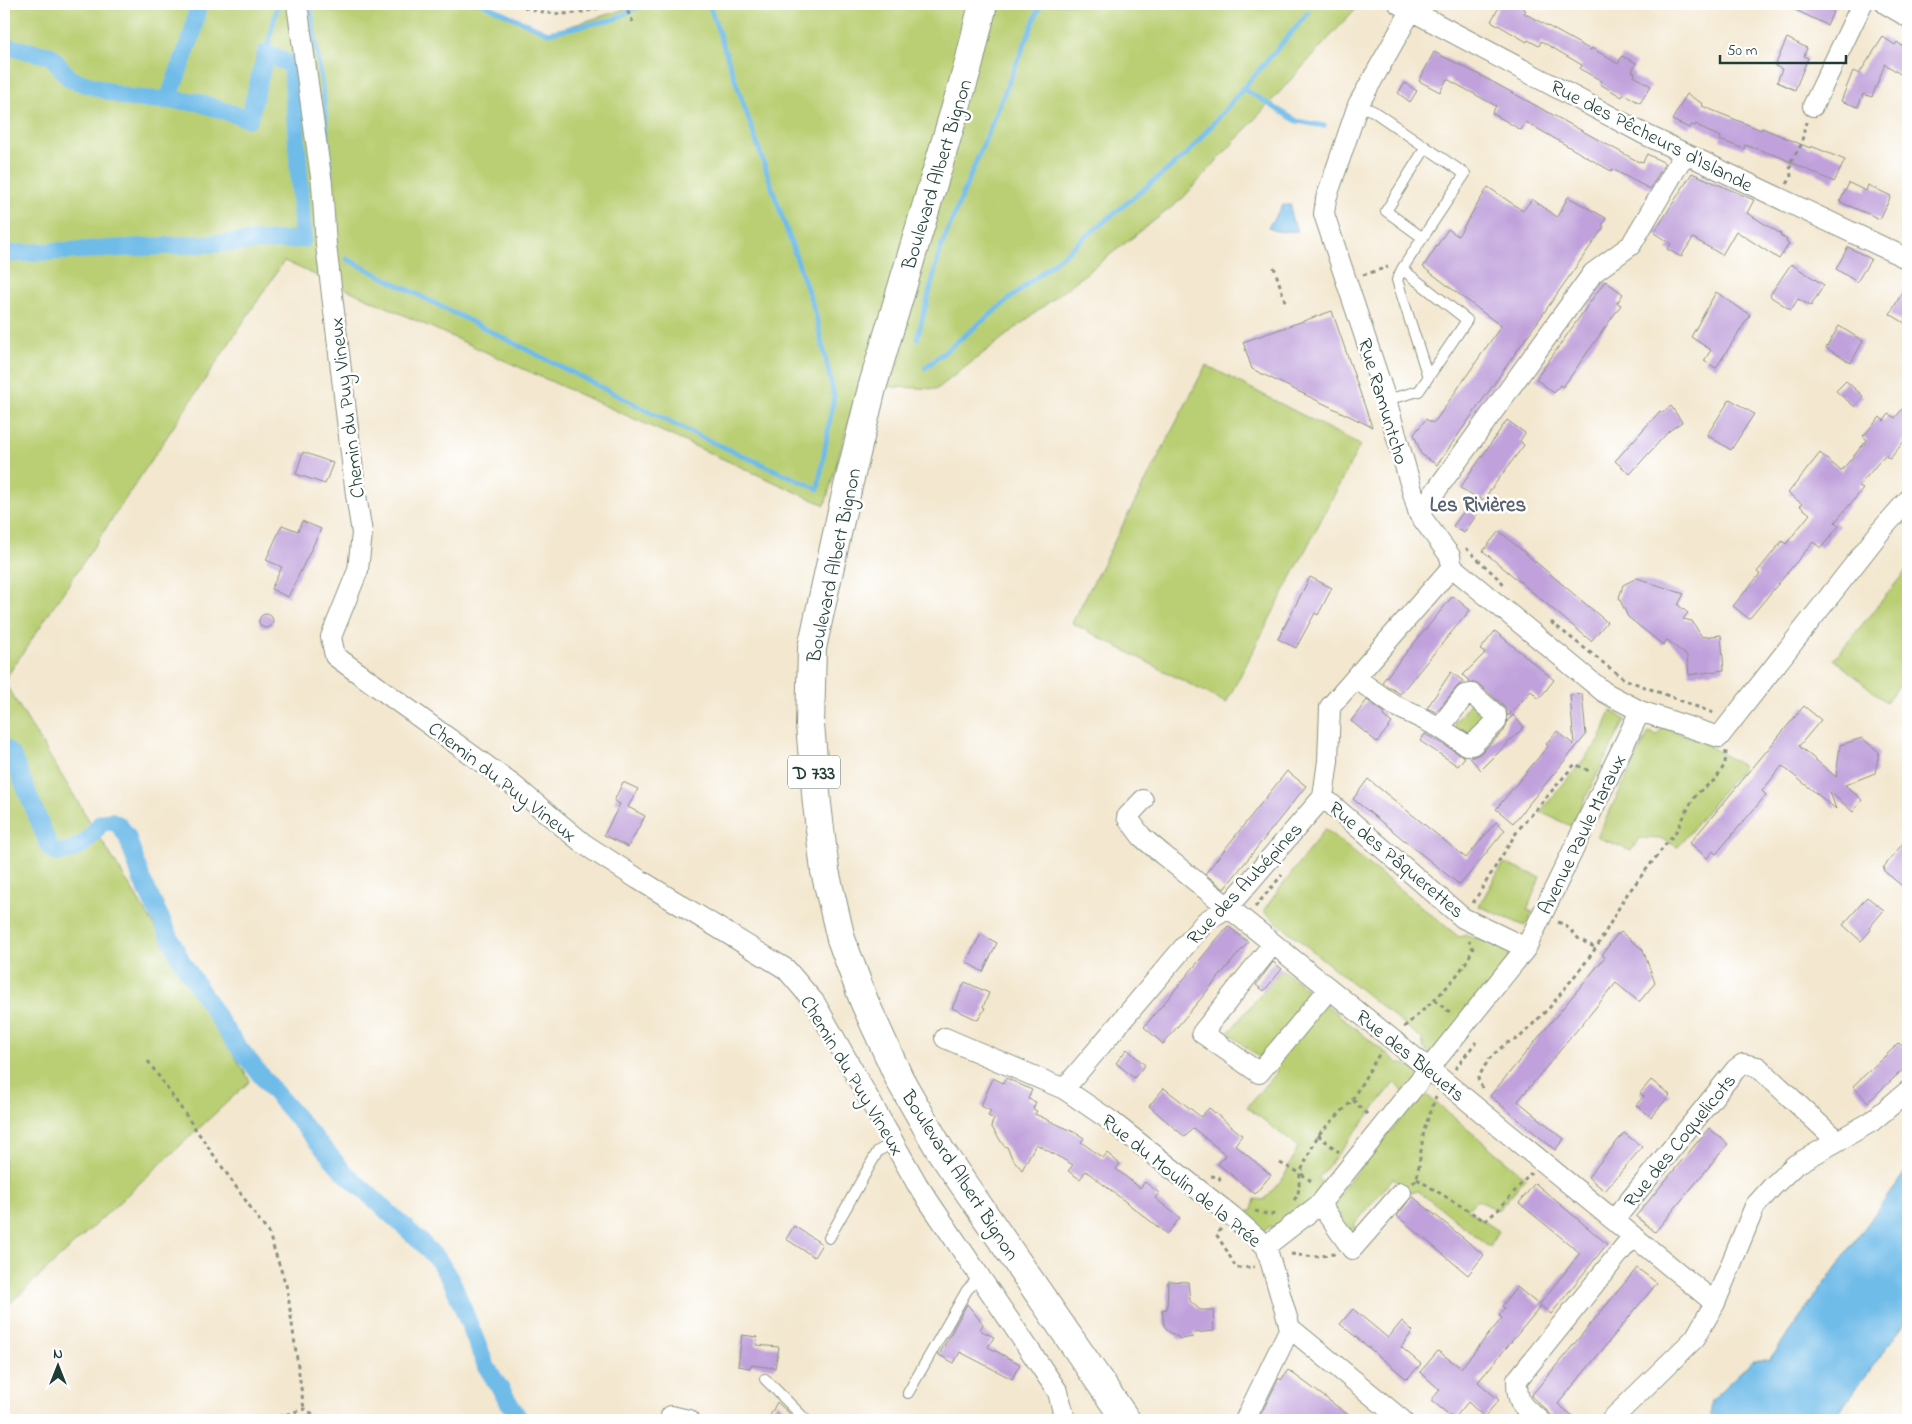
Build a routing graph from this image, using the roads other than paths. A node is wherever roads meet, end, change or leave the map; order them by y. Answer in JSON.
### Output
{"nodes":[{"id":1,"x":297,"y":4,"type":"edge"},
{"id":2,"x":983,"y":4,"type":"edge"},
{"id":3,"x":993,"y":4,"type":"edge"},
{"id":4,"x":1862,"y":4,"type":"edge"},
{"id":5,"x":1886,"y":4,"type":"edge"},
{"id":6,"x":1405,"y":7,"type":"edge"},
{"id":7,"x":1908,"y":17,"type":"edge"},
{"id":8,"x":969,"y":63,"type":"junction"},
{"id":9,"x":1358,"y":105,"type":"junction"},
{"id":10,"x":1814,"y":106,"type":"road end"},
{"id":11,"x":1426,"y":147,"type":"junction"},
{"id":12,"x":1685,"y":154,"type":"junction"},
{"id":13,"x":1423,"y":238,"type":"junction"},
{"id":14,"x":1908,"y":260,"type":"edge"},
{"id":15,"x":1405,"y":265,"type":"junction"},
{"id":16,"x":1428,"y":377,"type":"junction"},
{"id":17,"x":1386,"y":400,"type":"junction"},
{"id":18,"x":1908,"y":500,"type":"edge"},
{"id":19,"x":1419,"y":514,"type":"junction"},
{"id":20,"x":1452,"y":567,"type":"junction"},
{"id":21,"x":1355,"y":678,"type":"junction"},
{"id":22,"x":1640,"y":711,"type":"junction"},
{"id":23,"x":1440,"y":728,"type":"dead end"},
{"id":24,"x":1323,"y":796,"type":"junction"},
{"id":25,"x":1143,"y":800,"type":"dead end"},
{"id":26,"x":1227,"y":908,"type":"junction"},
{"id":27,"x":1273,"y":944,"type":"junction"},
{"id":28,"x":1526,"y":948,"type":"junction"},
{"id":29,"x":1329,"y":989,"type":"junction"},
{"id":30,"x":945,"y":1038,"type":"dead end"},
{"id":31,"x":1427,"y":1072,"type":"junction"},
{"id":32,"x":1064,"y":1089,"type":"junction"},
{"id":33,"x":1908,"y":1091,"type":"edge"},
{"id":34,"x":1836,"y":1140,"type":"junction"},
{"id":35,"x":893,"y":1143,"type":"junction"},
{"id":36,"x":1401,"y":1193,"type":"road end"},
{"id":37,"x":1324,"y":1199,"type":"junction"},
{"id":38,"x":1614,"y":1220,"type":"junction"},
{"id":39,"x":1633,"y":1236,"type":"junction"},
{"id":40,"x":829,"y":1238,"type":"dead end"},
{"id":41,"x":1266,"y":1246,"type":"junction"},
{"id":42,"x":980,"y":1277,"type":"junction"},
{"id":43,"x":1715,"y":1304,"type":"junction"},
{"id":44,"x":1290,"y":1328,"type":"junction"},
{"id":45,"x":765,"y":1379,"type":"dead end"},
{"id":46,"x":908,"y":1394,"type":"dead end"},
{"id":47,"x":806,"y":1420,"type":"edge"},
{"id":48,"x":1065,"y":1420,"type":"edge"},
{"id":49,"x":1126,"y":1420,"type":"edge"},
{"id":50,"x":1245,"y":1420,"type":"edge"},
{"id":51,"x":1402,"y":1420,"type":"edge"},
{"id":52,"x":1540,"y":1420,"type":"edge"},
{"id":53,"x":1611,"y":1420,"type":"edge"}],
"edges":[{"from":1,"to":35,"type":"street","name":"Chemin du Puy Vineux"},
{"from":2,"to":8,"type":"main road","name":"Boulevard Albert Bignon","number":"D 733"},
{"from":3,"to":8,"type":"main road","name":"Boulevard Albert Bignon","number":"D 733"},
{"from":4,"to":10,"type":"street"},
{"from":5,"to":7,"type":"street"},
{"from":6,"to":9,"type":"street","name":"Rue Ramuntcho"},
{"from":6,"to":12,"type":"street","name":"Rue des Pêcheurs d'Islande"},
{"from":8,"to":49,"type":"main road","name":"Boulevard Albert Bignon","number":"D 733"},
{"from":9,"to":11,"type":"lane"},
{"from":9,"to":17,"type":"street","name":"Rue Ramuntcho"},
{"from":11,"to":13,"type":"lane"},
{"from":11,"to":13,"type":"lane"},
{"from":12,"to":14,"type":"street","name":"Rue des Pêcheurs d'Islande"},
{"from":12,"to":19,"type":"street"},
{"from":13,"to":15,"type":"lane"},
{"from":15,"to":16,"type":"lane"},
{"from":15,"to":16,"type":"lane"},
{"from":16,"to":17,"type":"lane"},
{"from":17,"to":19,"type":"street","name":"Rue Ramuntcho"},
{"from":18,"to":22,"type":"street"},
{"from":19,"to":20,"type":"street","name":"Rue Ramuntcho"},
{"from":20,"to":21,"type":"street"},
{"from":20,"to":22,"type":"street","name":"Rue Ramuntcho"},
{"from":21,"to":23,"type":"street"},
{"from":21,"to":24,"type":"street"},
{"from":22,"to":28,"type":"street","name":"Avenue Paule Maraux"},
{"from":24,"to":26,"type":"street","name":"Rue des Aubépines"},
{"from":24,"to":28,"type":"street","name":"Rue des Pâquerettes"},
{"from":25,"to":26,"type":"street","name":"Rue des Bleuets"},
{"from":26,"to":27,"type":"street","name":"Rue des Bleuets"},
{"from":26,"to":32,"type":"street","name":"Rue des Aubépines"},
{"from":27,"to":29,"type":"street","name":"Rue des Bleuets"},
{"from":27,"to":29,"type":"street"},
{"from":28,"to":31,"type":"street","name":"Avenue Paule Maraux"},
{"from":29,"to":31,"type":"street","name":"Rue des Bleuets"},
{"from":30,"to":32,"type":"street","name":"Rue du Moulin de la Prée"},
{"from":31,"to":37,"type":"street","name":"Avenue Paule Maraux"},
{"from":31,"to":38,"type":"street","name":"Rue des Bleuets"},
{"from":32,"to":41,"type":"street","name":"Rue du Moulin de la Prée"},
{"from":33,"to":34,"type":"street"},
{"from":34,"to":38,"type":"street","name":"Rue des Coquelicots"},
{"from":34,"to":43,"type":"street"},
{"from":35,"to":40,"type":"lane"},
{"from":35,"to":42,"type":"street","name":"Chemin du Puy Vineux"},
{"from":36,"to":37,"type":"street"},
{"from":37,"to":41,"type":"street","name":"Avenue Paule Maraux"},
{"from":38,"to":39,"type":"street","name":"Rue des Bleuets"},
{"from":39,"to":43,"type":"street","name":"Rue des Bleuets"},
{"from":39,"to":52,"type":"street"},
{"from":41,"to":44,"type":"street","name":"Rue du Moulin de la Prée"},
{"from":42,"to":46,"type":"lane"},
{"from":42,"to":48,"type":"street","name":"Chemin du Puy Vineux"},
{"from":43,"to":53,"type":"street"},
{"from":44,"to":50,"type":"street"},
{"from":44,"to":51,"type":"street"},
{"from":45,"to":47,"type":"lane"}]}
